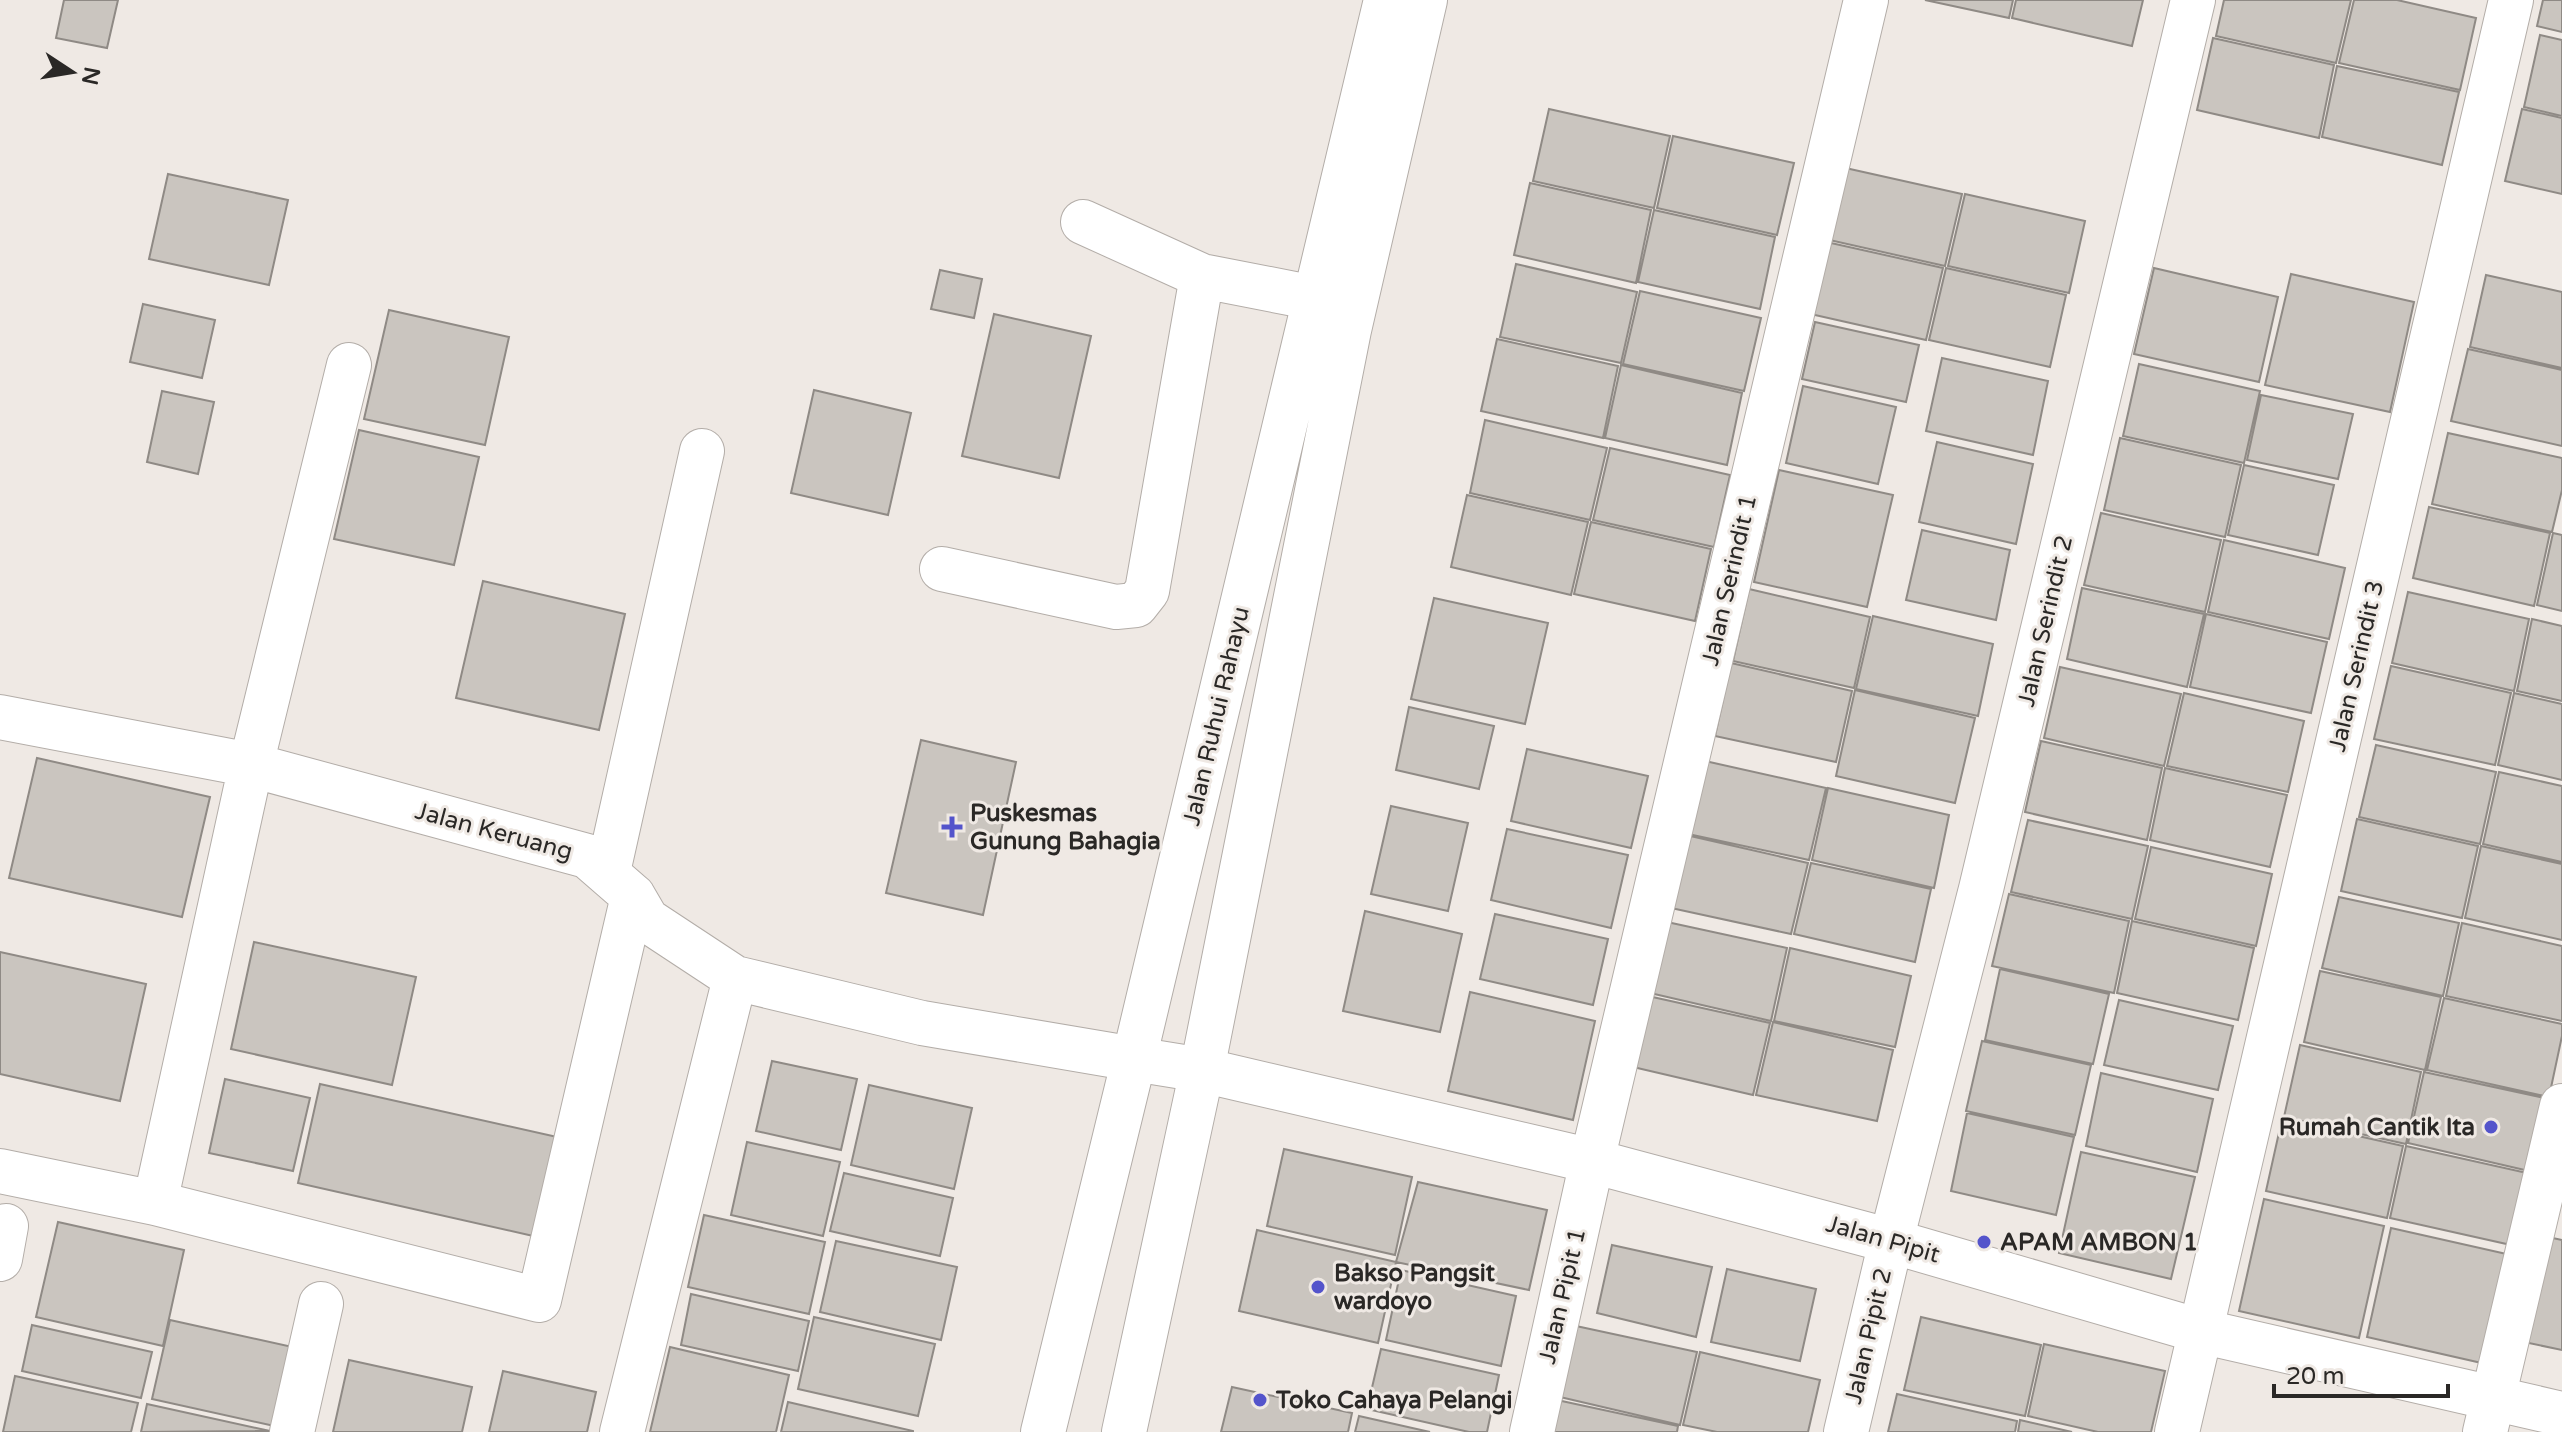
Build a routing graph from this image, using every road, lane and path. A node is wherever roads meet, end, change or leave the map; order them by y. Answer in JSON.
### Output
{"nodes":[{"id":1,"x":1386,"y":0,"type":"edge"},
{"id":2,"x":1425,"y":0,"type":"edge"},
{"id":3,"x":1866,"y":0,"type":"edge"},
{"id":4,"x":2193,"y":0,"type":"edge"},
{"id":5,"x":2511,"y":0,"type":"edge"},
{"id":6,"x":1083,"y":222,"type":"dead end"},
{"id":7,"x":1202,"y":276,"type":"junction"},
{"id":8,"x":1315,"y":298,"type":"junction"},
{"id":9,"x":349,"y":365,"type":"dead end"},
{"id":10,"x":702,"y":451,"type":"dead end"},
{"id":11,"x":942,"y":569,"type":"dead end"},
{"id":12,"x":0,"y":717,"type":"edge"},
{"id":13,"x":251,"y":765,"type":"junction"},
{"id":14,"x":621,"y":884,"type":"junction"},
{"id":15,"x":735,"y":978,"type":"junction"},
{"id":16,"x":1134,"y":1059,"type":"junction"},
{"id":17,"x":1202,"y":1070,"type":"junction"},
{"id":18,"x":2562,"y":1106,"type":"edge"},
{"id":19,"x":1592,"y":1161,"type":"junction"},
{"id":20,"x":0,"y":1171,"type":"edge"},
{"id":21,"x":155,"y":1203,"type":"junction"},
{"id":22,"x":1891,"y":1241,"type":"junction"},
{"id":23,"x":321,"y":1304,"type":"dead end"},
{"id":24,"x":2200,"y":1331,"type":"junction"},
{"id":25,"x":2562,"y":1414,"type":"edge"},
{"id":26,"x":2489,"y":1416,"type":"edge"},
{"id":27,"x":625,"y":1417,"type":"edge"},
{"id":28,"x":292,"y":1432,"type":"edge"},
{"id":29,"x":1043,"y":1432,"type":"edge"},
{"id":30,"x":1124,"y":1432,"type":"edge"},
{"id":31,"x":1532,"y":1432,"type":"edge"},
{"id":32,"x":1846,"y":1432,"type":"edge"},
{"id":33,"x":2177,"y":1432,"type":"edge"}],
"edges":[{"from":1,"to":8,"type":"street","name":"Jalan Ruhui Rahayu"},
{"from":2,"to":17,"type":"street"},
{"from":3,"to":19,"type":"street","name":"Jalan Serindit 1"},
{"from":4,"to":22,"type":"street","name":"Jalan Serindit 2"},
{"from":5,"to":24,"type":"street","name":"Jalan Serindit 3"},
{"from":6,"to":7,"type":"street"},
{"from":7,"to":8,"type":"street"},
{"from":7,"to":11,"type":"street"},
{"from":8,"to":16,"type":"street","name":"Jalan Ruhui Rahayu"},
{"from":9,"to":13,"type":"street"},
{"from":10,"to":14,"type":"street"},
{"from":12,"to":13,"type":"street","name":"Jalan Keruang"},
{"from":13,"to":14,"type":"street","name":"Jalan Keruang"},
{"from":13,"to":21,"type":"street"},
{"from":14,"to":15,"type":"street","name":"Jalan Keruang"},
{"from":14,"to":21,"type":"street"},
{"from":15,"to":16,"type":"street","name":"Jalan Keruang"},
{"from":15,"to":27,"type":"street"},
{"from":16,"to":17,"type":"street","name":"Jalan Keruang"},
{"from":16,"to":29,"type":"street","name":"Jalan Ruhui Rahayu"},
{"from":17,"to":19,"type":"street","name":"Jalan Pipit"},
{"from":17,"to":30,"type":"street"},
{"from":18,"to":26,"type":"street"},
{"from":19,"to":22,"type":"street","name":"Jalan Pipit"},
{"from":19,"to":31,"type":"street","name":"Jalan Pipit 1"},
{"from":20,"to":21,"type":"street"},
{"from":22,"to":24,"type":"street","name":"Jalan Pipit"},
{"from":22,"to":32,"type":"street","name":"Jalan Pipit 2"},
{"from":23,"to":28,"type":"street"},
{"from":24,"to":26,"type":"street","name":"Jalan Pipit"},
{"from":24,"to":33,"type":"street","name":"Jalan Serindit 3"},
{"from":25,"to":26,"type":"street","name":"Jalan Pipit"}]}
